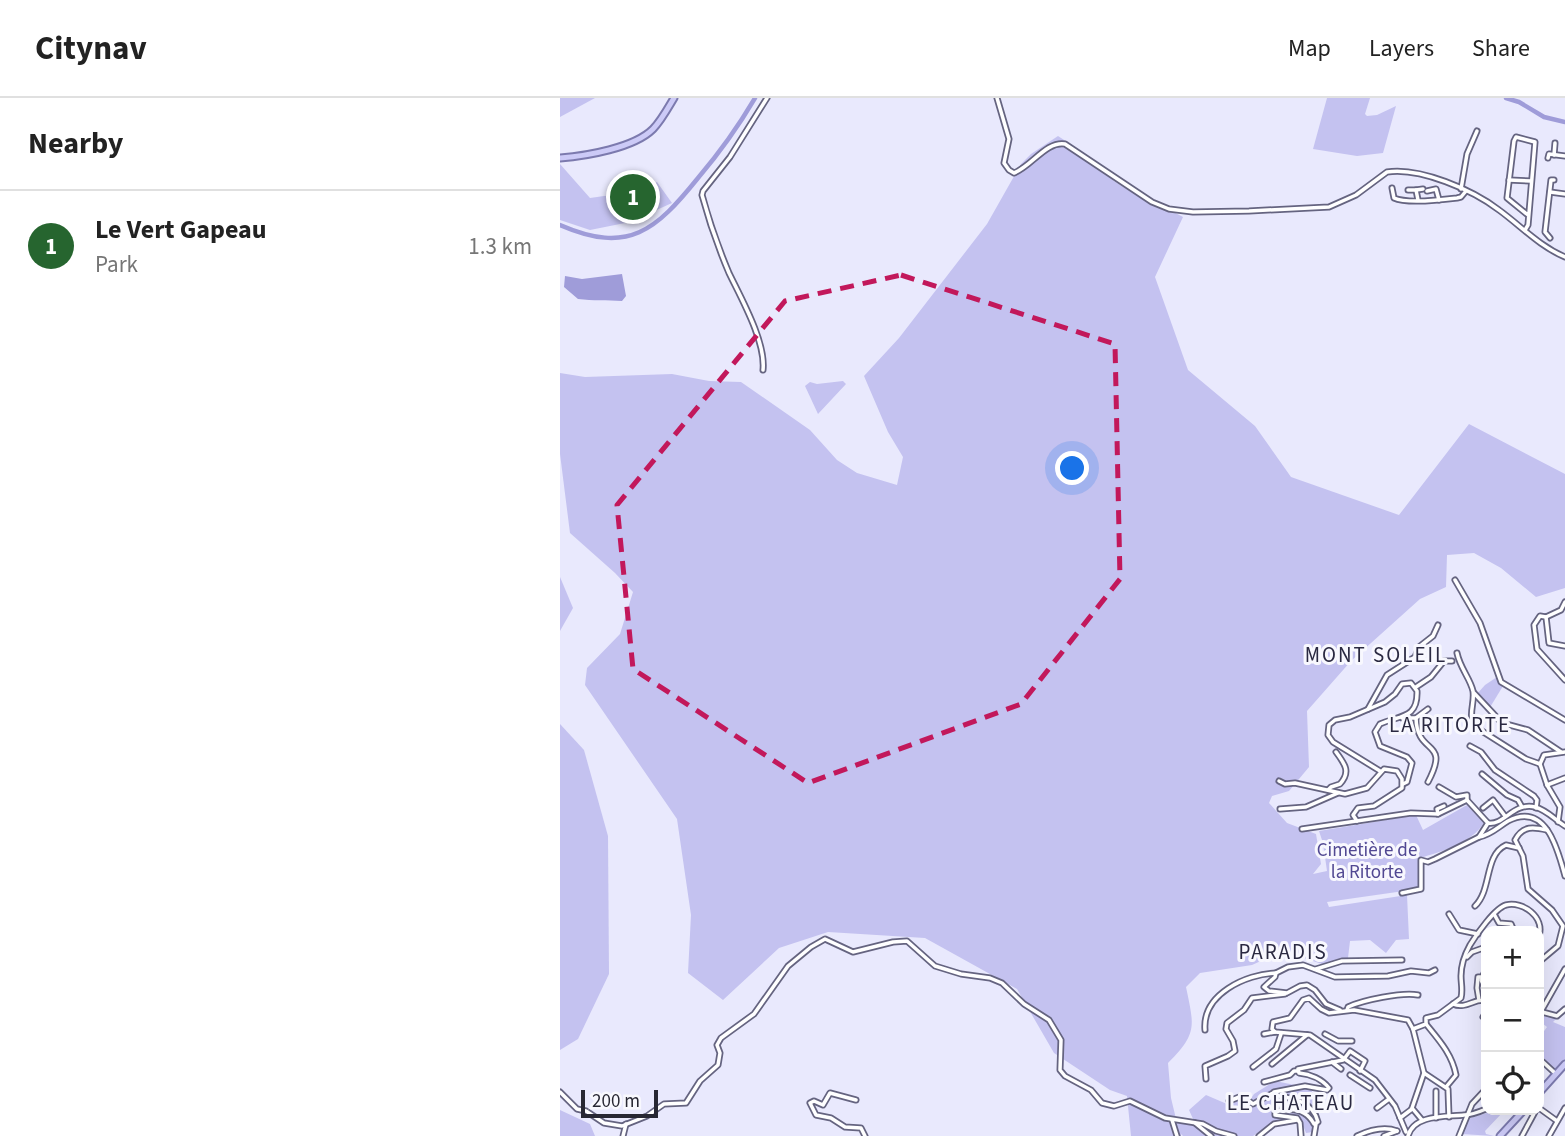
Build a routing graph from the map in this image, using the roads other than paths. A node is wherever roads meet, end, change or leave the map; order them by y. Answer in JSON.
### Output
{"nodes":[{"id":1,"x":674,"y":98,"type":"edge"},
{"id":2,"x":767,"y":98,"type":"edge"},
{"id":3,"x":997,"y":98,"type":"edge"},
{"id":4,"x":1477,"y":131,"type":"dead end"},
{"id":5,"x":1555,"y":143,"type":"dead end"},
{"id":6,"x":1554,"y":155,"type":"junction"},
{"id":7,"x":1565,"y":156,"type":"edge"},
{"id":8,"x":560,"y":158,"type":"edge"},
{"id":9,"x":1548,"y":158,"type":"dead end"},
{"id":10,"x":1509,"y":180,"type":"junction"},
{"id":11,"x":1554,"y":180,"type":"dead end"},
{"id":12,"x":1531,"y":181,"type":"junction"},
{"id":13,"x":1392,"y":188,"type":"dead end"},
{"id":14,"x":1408,"y":190,"type":"dead end"},
{"id":15,"x":1416,"y":190,"type":"junction"},
{"id":16,"x":1463,"y":190,"type":"junction"},
{"id":17,"x":1549,"y":192,"type":"junction"},
{"id":18,"x":1565,"y":194,"type":"edge"},
{"id":19,"x":1418,"y":200,"type":"junction"},
{"id":20,"x":1439,"y":200,"type":"junction"},
{"id":21,"x":1528,"y":215,"type":"junction"},
{"id":22,"x":1525,"y":230,"type":"junction"},
{"id":23,"x":1550,"y":238,"type":"dead end"},
{"id":24,"x":1565,"y":257,"type":"edge"},
{"id":25,"x":763,"y":370,"type":"dead end"},
{"id":26,"x":1455,"y":580,"type":"dead end"},
{"id":27,"x":1565,"y":602,"type":"edge"},
{"id":28,"x":1546,"y":617,"type":"junction"},
{"id":29,"x":1438,"y":625,"type":"dead end"},
{"id":30,"x":1565,"y":646,"type":"edge"},
{"id":31,"x":1457,"y":653,"type":"dead end"},
{"id":32,"x":1452,"y":661,"type":"dead end"},
{"id":33,"x":1565,"y":680,"type":"edge"},
{"id":34,"x":1416,"y":687,"type":"junction"},
{"id":35,"x":1474,"y":693,"type":"junction"},
{"id":36,"x":1368,"y":709,"type":"junction"},
{"id":37,"x":1428,"y":709,"type":"dead end"},
{"id":38,"x":1416,"y":718,"type":"junction"},
{"id":39,"x":1400,"y":719,"type":"junction"},
{"id":40,"x":1565,"y":720,"type":"edge"},
{"id":41,"x":1470,"y":746,"type":"dead end"},
{"id":42,"x":1553,"y":747,"type":"junction"},
{"id":43,"x":1336,"y":752,"type":"dead end"},
{"id":44,"x":1563,"y":752,"type":"edge"},
{"id":45,"x":1552,"y":753,"type":"junction"},
{"id":46,"x":1540,"y":764,"type":"junction"},
{"id":47,"x":1380,"y":771,"type":"junction"},
{"id":48,"x":1482,"y":774,"type":"dead end"},
{"id":49,"x":1565,"y":778,"type":"edge"},
{"id":50,"x":1279,"y":780,"type":"dead end"},
{"id":51,"x":1428,"y":782,"type":"dead end"},
{"id":52,"x":1404,"y":784,"type":"junction"},
{"id":53,"x":1547,"y":785,"type":"junction"},
{"id":54,"x":1439,"y":787,"type":"dead end"},
{"id":55,"x":1328,"y":790,"type":"junction"},
{"id":56,"x":1340,"y":793,"type":"junction"},
{"id":57,"x":1466,"y":800,"type":"junction"},
{"id":58,"x":1444,"y":806,"type":"dead end"},
{"id":59,"x":1521,"y":807,"type":"junction"},
{"id":60,"x":1483,"y":808,"type":"dead end"},
{"id":61,"x":1536,"y":808,"type":"junction"},
{"id":62,"x":1280,"y":809,"type":"dead end"},
{"id":63,"x":1438,"y":814,"type":"junction"},
{"id":64,"x":1505,"y":816,"type":"junction"},
{"id":65,"x":1357,"y":821,"type":"junction"},
{"id":66,"x":1558,"y":822,"type":"junction"},
{"id":67,"x":1488,"y":823,"type":"junction"},
{"id":68,"x":1565,"y":826,"type":"edge"},
{"id":69,"x":1302,"y":829,"type":"dead end"},
{"id":70,"x":1547,"y":830,"type":"junction"},
{"id":71,"x":1479,"y":837,"type":"junction"},
{"id":72,"x":1519,"y":848,"type":"junction"},
{"id":73,"x":1565,"y":876,"type":"edge"},
{"id":74,"x":1402,"y":892,"type":"dead end"},
{"id":75,"x":1475,"y":906,"type":"dead end"},
{"id":76,"x":1449,"y":914,"type":"dead end"},
{"id":77,"x":1494,"y":914,"type":"junction"},
{"id":78,"x":1512,"y":926,"type":"edge"},
{"id":79,"x":1540,"y":926,"type":"edge"},
{"id":80,"x":1478,"y":934,"type":"junction"},
{"id":81,"x":1481,"y":949,"type":"edge"},
{"id":82,"x":1544,"y":958,"type":"edge"},
{"id":83,"x":1464,"y":959,"type":"junction"},
{"id":84,"x":1402,"y":960,"type":"dead end"},
{"id":85,"x":1317,"y":969,"type":"junction"},
{"id":86,"x":1565,"y":969,"type":"edge"},
{"id":87,"x":1435,"y":970,"type":"dead end"},
{"id":88,"x":1276,"y":973,"type":"junction"},
{"id":89,"x":1481,"y":977,"type":"edge"},
{"id":90,"x":1287,"y":993,"type":"junction"},
{"id":91,"x":1418,"y":995,"type":"dead end"},
{"id":92,"x":1479,"y":1000,"type":"joint"},
{"id":93,"x":1453,"y":1004,"type":"junction"},
{"id":94,"x":1544,"y":1006,"type":"edge"},
{"id":95,"x":1565,"y":1009,"type":"edge"},
{"id":96,"x":1340,"y":1010,"type":"junction"},
{"id":97,"x":1347,"y":1010,"type":"junction"},
{"id":98,"x":1544,"y":1014,"type":"edge"},
{"id":99,"x":1426,"y":1024,"type":"junction"},
{"id":100,"x":1413,"y":1028,"type":"junction"},
{"id":101,"x":1205,"y":1030,"type":"dead end"},
{"id":102,"x":1275,"y":1032,"type":"junction"},
{"id":103,"x":1264,"y":1034,"type":"dead end"},
{"id":104,"x":1281,"y":1034,"type":"junction"},
{"id":105,"x":1325,"y":1034,"type":"dead end"},
{"id":106,"x":1307,"y":1035,"type":"junction"},
{"id":107,"x":1338,"y":1041,"type":"junction"},
{"id":108,"x":1352,"y":1041,"type":"dead end"},
{"id":109,"x":1328,"y":1047,"type":"junction"},
{"id":110,"x":1343,"y":1060,"type":"junction"},
{"id":111,"x":1332,"y":1062,"type":"junction"},
{"id":112,"x":1544,"y":1063,"type":"edge"},
{"id":113,"x":1272,"y":1064,"type":"dead end"},
{"id":114,"x":1565,"y":1064,"type":"edge"},
{"id":115,"x":1252,"y":1067,"type":"dead end"},
{"id":116,"x":1341,"y":1069,"type":"dead end"},
{"id":117,"x":1297,"y":1071,"type":"junction"},
{"id":118,"x":1360,"y":1071,"type":"junction"},
{"id":119,"x":1424,"y":1073,"type":"junction"},
{"id":120,"x":1556,"y":1074,"type":"junction"},
{"id":121,"x":1350,"y":1075,"type":"dead end"},
{"id":122,"x":1206,"y":1079,"type":"dead end"},
{"id":123,"x":1264,"y":1082,"type":"dead end"},
{"id":124,"x":1377,"y":1083,"type":"junction"},
{"id":125,"x":1446,"y":1087,"type":"junction"},
{"id":126,"x":1544,"y":1087,"type":"edge"},
{"id":127,"x":1436,"y":1091,"type":"dead end"},
{"id":128,"x":560,"y":1092,"type":"edge"},
{"id":129,"x":1273,"y":1093,"type":"junction"},
{"id":130,"x":1481,"y":1094,"type":"edge"},
{"id":131,"x":1390,"y":1099,"type":"junction"},
{"id":132,"x":856,"y":1100,"type":"dead end"},
{"id":133,"x":1229,"y":1101,"type":"dead end"},
{"id":134,"x":1377,"y":1108,"type":"dead end"},
{"id":135,"x":1412,"y":1108,"type":"junction"},
{"id":136,"x":1565,"y":1108,"type":"edge"},
{"id":137,"x":1481,"y":1111,"type":"edge"},
{"id":138,"x":1544,"y":1113,"type":"edge"},
{"id":139,"x":1466,"y":1115,"type":"junction"},
{"id":140,"x":1534,"y":1115,"type":"edge"},
{"id":141,"x":1449,"y":1117,"type":"junction"},
{"id":142,"x":1517,"y":1117,"type":"edge"},
{"id":143,"x":1400,"y":1118,"type":"junction"},
{"id":144,"x":1436,"y":1118,"type":"junction"},
{"id":145,"x":1172,"y":1120,"type":"junction"},
{"id":146,"x":1422,"y":1120,"type":"junction"},
{"id":147,"x":1298,"y":1121,"type":"junction"},
{"id":148,"x":1557,"y":1121,"type":"junction"},
{"id":149,"x":1195,"y":1123,"type":"junction"},
{"id":150,"x":1316,"y":1124,"type":"junction"},
{"id":151,"x":626,"y":1125,"type":"junction"},
{"id":152,"x":1398,"y":1131,"type":"junction"},
{"id":153,"x":1407,"y":1133,"type":"edge"},
{"id":154,"x":623,"y":1136,"type":"edge"},
{"id":155,"x":865,"y":1136,"type":"edge"},
{"id":156,"x":1177,"y":1136,"type":"edge"},
{"id":157,"x":1211,"y":1136,"type":"edge"},
{"id":158,"x":1234,"y":1136,"type":"edge"},
{"id":159,"x":1259,"y":1136,"type":"edge"},
{"id":160,"x":1301,"y":1136,"type":"edge"},
{"id":161,"x":1314,"y":1136,"type":"edge"},
{"id":162,"x":1357,"y":1136,"type":"edge"},
{"id":163,"x":1384,"y":1136,"type":"edge"},
{"id":164,"x":1415,"y":1136,"type":"edge"},
{"id":165,"x":1459,"y":1136,"type":"edge"},
{"id":166,"x":1500,"y":1136,"type":"edge"},
{"id":167,"x":1522,"y":1136,"type":"edge"},
{"id":168,"x":1549,"y":1136,"type":"edge"}],
"edges":[{"from":1,"to":8,"type":"main road"},
{"from":2,"to":25,"type":"street"},
{"from":3,"to":16,"type":"street"},
{"from":4,"to":16,"type":"street"},
{"from":5,"to":6,"type":"street"},
{"from":6,"to":7,"type":"street"},
{"from":6,"to":9,"type":"street"},
{"from":10,"to":12,"type":"street"},
{"from":10,"to":12,"type":"street"},
{"from":10,"to":21,"type":"street"},
{"from":11,"to":17,"type":"street"},
{"from":12,"to":21,"type":"street"},
{"from":13,"to":19,"type":"street"},
{"from":14,"to":15,"type":"street"},
{"from":15,"to":19,"type":"street"},
{"from":15,"to":20,"type":"street"},
{"from":16,"to":20,"type":"street"},
{"from":16,"to":22,"type":"street"},
{"from":17,"to":18,"type":"street"},
{"from":17,"to":23,"type":"street"},
{"from":19,"to":20,"type":"street"},
{"from":21,"to":22,"type":"street"},
{"from":22,"to":24,"type":"street"},
{"from":26,"to":40,"type":"street"},
{"from":27,"to":28,"type":"street"},
{"from":28,"to":30,"type":"street"},
{"from":28,"to":33,"type":"street"},
{"from":29,"to":36,"type":"street"},
{"from":31,"to":35,"type":"street"},
{"from":32,"to":34,"type":"street"},
{"from":34,"to":36,"type":"street"},
{"from":34,"to":39,"type":"street"},
{"from":35,"to":42,"type":"street"},
{"from":35,"to":46,"type":"street"},
{"from":36,"to":47,"type":"street"},
{"from":37,"to":38,"type":"street"},
{"from":38,"to":39,"type":"street"},
{"from":38,"to":51,"type":"street"},
{"from":39,"to":52,"type":"street"},
{"from":41,"to":61,"type":"street"},
{"from":42,"to":44,"type":"street"},
{"from":42,"to":45,"type":"street"},
{"from":43,"to":55,"type":"street"},
{"from":44,"to":45,"type":"street"},
{"from":45,"to":46,"type":"street"},
{"from":46,"to":53,"type":"street"},
{"from":47,"to":52,"type":"street"},
{"from":47,"to":56,"type":"street"},
{"from":48,"to":59,"type":"street"},
{"from":49,"to":53,"type":"street"},
{"from":50,"to":55,"type":"street"},
{"from":52,"to":65,"type":"street"},
{"from":53,"to":66,"type":"street"},
{"from":54,"to":57,"type":"street"},
{"from":55,"to":56,"type":"street"},
{"from":56,"to":62,"type":"street"},
{"from":57,"to":63,"type":"street"},
{"from":57,"to":67,"type":"street"},
{"from":58,"to":63,"type":"street"},
{"from":59,"to":61,"type":"street"},
{"from":59,"to":64,"type":"street"},
{"from":60,"to":64,"type":"street"},
{"from":61,"to":66,"type":"street"},
{"from":63,"to":65,"type":"street"},
{"from":64,"to":67,"type":"street"},
{"from":65,"to":69,"type":"street"},
{"from":66,"to":68,"type":"street"},
{"from":67,"to":71,"type":"street"},
{"from":70,"to":71,"type":"street"},
{"from":70,"to":72,"type":"street"},
{"from":70,"to":73,"type":"street"},
{"from":71,"to":74,"type":"street"},
{"from":72,"to":75,"type":"street"},
{"from":72,"to":82,"type":"street"},
{"from":76,"to":80,"type":"street"},
{"from":77,"to":78,"type":"street"},
{"from":77,"to":79,"type":"street"},
{"from":77,"to":80,"type":"street"},
{"from":80,"to":83,"type":"street"},
{"from":81,"to":83,"type":"street"},
{"from":83,"to":93,"type":"street"},
{"from":84,"to":85,"type":"street"},
{"from":85,"to":87,"type":"street"},
{"from":85,"to":88,"type":"street"},
{"from":86,"to":94,"type":"street"},
{"from":88,"to":90,"type":"street"},
{"from":88,"to":101,"type":"street"},
{"from":89,"to":92,"type":"street"},
{"from":90,"to":96,"type":"street"},
{"from":90,"to":122,"type":"street"},
{"from":91,"to":97,"type":"street"},
{"from":92,"to":93,"type":"street"},
{"from":93,"to":99,"type":"street"},
{"from":95,"to":98,"type":"street"},
{"from":96,"to":97,"type":"street"},
{"from":96,"to":102,"type":"street"},
{"from":97,"to":100,"type":"street"},
{"from":99,"to":100,"type":"street"},
{"from":99,"to":125,"type":"street"},
{"from":100,"to":119,"type":"street"},
{"from":102,"to":103,"type":"street"},
{"from":102,"to":104,"type":"street"},
{"from":104,"to":106,"type":"street"},
{"from":104,"to":115,"type":"street"},
{"from":105,"to":107,"type":"street"},
{"from":106,"to":109,"type":"street"},
{"from":106,"to":113,"type":"street"},
{"from":107,"to":108,"type":"street"},
{"from":107,"to":109,"type":"street"},
{"from":109,"to":110,"type":"street"},
{"from":110,"to":111,"type":"street"},
{"from":110,"to":118,"type":"street"},
{"from":110,"to":118,"type":"street"},
{"from":111,"to":116,"type":"street"},
{"from":111,"to":117,"type":"street"},
{"from":112,"to":120,"type":"street"},
{"from":114,"to":120,"type":"main road"},
{"from":117,"to":123,"type":"street"},
{"from":117,"to":129,"type":"street"},
{"from":118,"to":124,"type":"street"},
{"from":119,"to":125,"type":"street"},
{"from":119,"to":135,"type":"street"},
{"from":120,"to":126,"type":"main road"},
{"from":121,"to":124,"type":"street"},
{"from":124,"to":131,"type":"street"},
{"from":125,"to":141,"type":"street"},
{"from":127,"to":144,"type":"street"},
{"from":128,"to":151,"type":"street"},
{"from":129,"to":133,"type":"street"},
{"from":129,"to":150,"type":"street"},
{"from":130,"to":139,"type":"street"},
{"from":131,"to":134,"type":"street"},
{"from":131,"to":143,"type":"street"},
{"from":132,"to":155,"type":"street"},
{"from":135,"to":143,"type":"street"},
{"from":135,"to":146,"type":"street"},
{"from":136,"to":148,"type":"street"},
{"from":137,"to":139,"type":"street"},
{"from":138,"to":148,"type":"street"},
{"from":139,"to":141,"type":"street"},
{"from":139,"to":165,"type":"street"},
{"from":140,"to":167,"type":"street"},
{"from":141,"to":144,"type":"street"},
{"from":142,"to":166,"type":"main road"},
{"from":143,"to":153,"type":"street"},
{"from":144,"to":146,"type":"street"},
{"from":145,"to":149,"type":"street"},
{"from":145,"to":151,"type":"street"},
{"from":145,"to":156,"type":"street"},
{"from":146,"to":153,"type":"street"},
{"from":147,"to":150,"type":"street"},
{"from":147,"to":159,"type":"street"},
{"from":147,"to":160,"type":"street"},
{"from":148,"to":168,"type":"street"},
{"from":149,"to":157,"type":"street"},
{"from":149,"to":158,"type":"street"},
{"from":150,"to":161,"type":"street"},
{"from":151,"to":154,"type":"street"},
{"from":152,"to":153,"type":"street"},
{"from":152,"to":162,"type":"street"},
{"from":152,"to":163,"type":"street"},
{"from":153,"to":164,"type":"street"}]}
